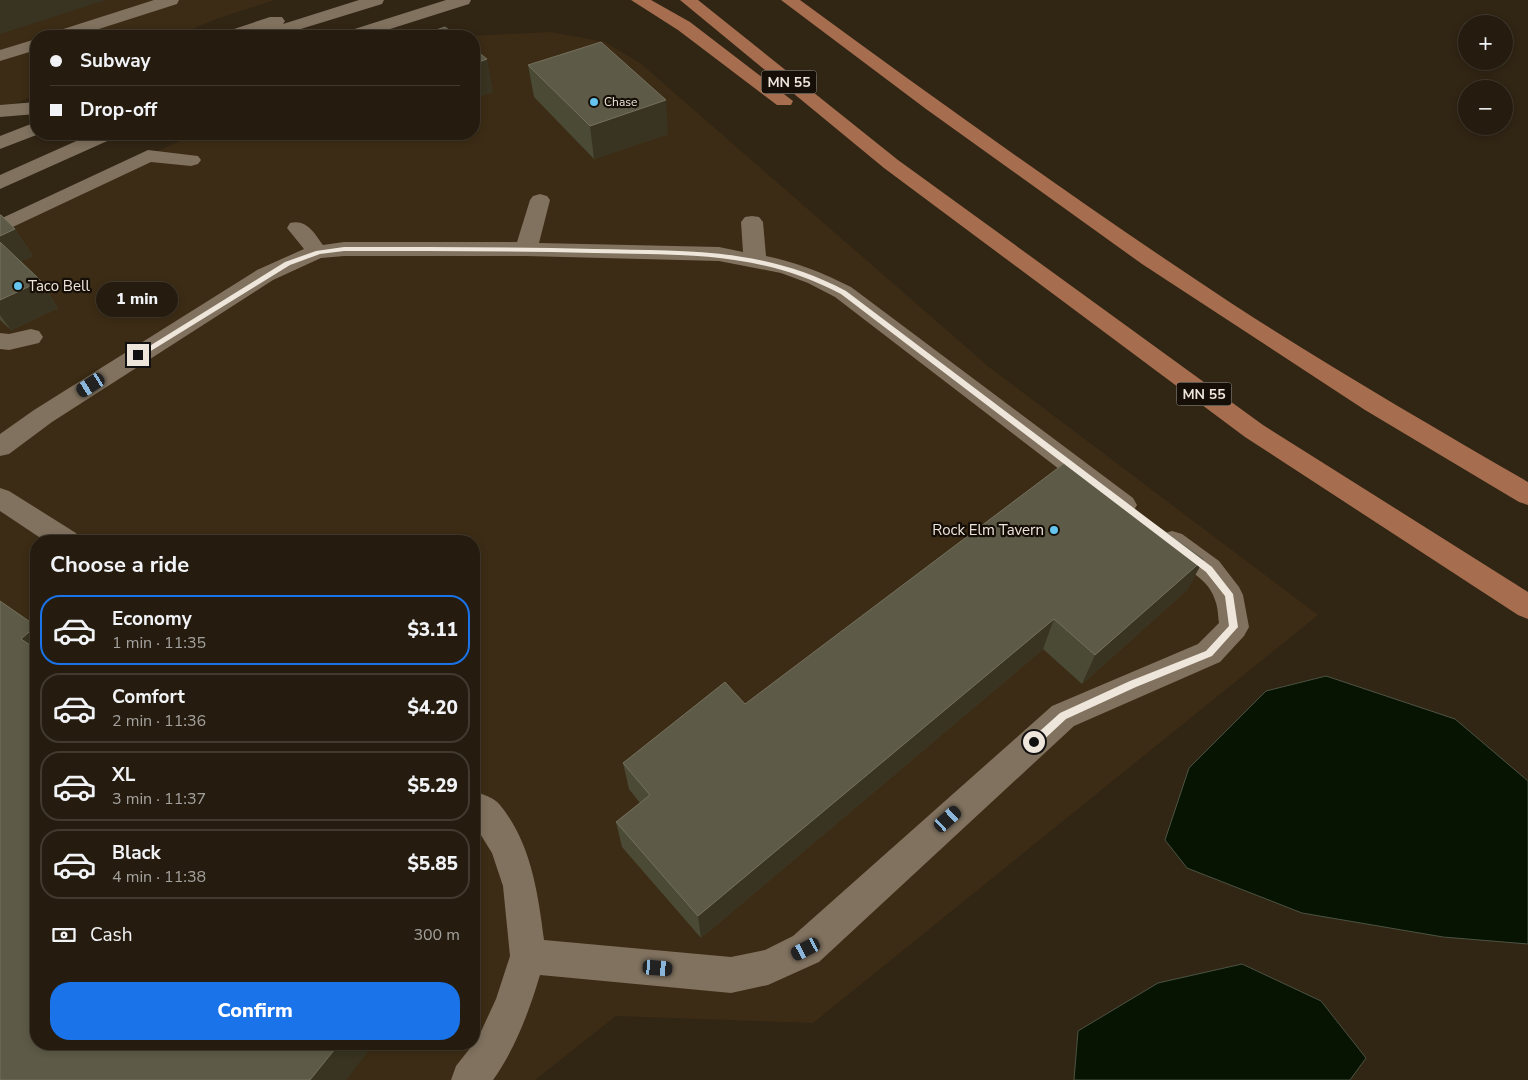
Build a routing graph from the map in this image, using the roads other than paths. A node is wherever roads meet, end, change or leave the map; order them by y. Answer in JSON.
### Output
{"nodes":[{"id":1,"x":171,"y":0,"type":"edge"},
{"id":2,"x":342,"y":0,"type":"edge"},
{"id":3,"x":376,"y":0,"type":"edge"},
{"id":4,"x":463,"y":0,"type":"edge"},
{"id":5,"x":639,"y":0,"type":"edge"},
{"id":6,"x":688,"y":0,"type":"edge"},
{"id":7,"x":789,"y":0,"type":"edge"},
{"id":8,"x":78,"y":30,"type":"edge"},
{"id":9,"x":250,"y":30,"type":"edge"},
{"id":10,"x":280,"y":30,"type":"edge"},
{"id":11,"x":370,"y":30,"type":"edge"},
{"id":12,"x":30,"y":46,"type":"edge"},
{"id":13,"x":0,"y":56,"type":"edge"},
{"id":14,"x":30,"y":108,"type":"edge"},
{"id":15,"x":0,"y":111,"type":"edge"},
{"id":16,"x":30,"y":130,"type":"edge"},
{"id":17,"x":94,"y":140,"type":"edge"},
{"id":18,"x":0,"y":143,"type":"edge"},
{"id":19,"x":191,"y":160,"type":"dead end"},
{"id":20,"x":891,"y":164,"type":"junction"},
{"id":21,"x":0,"y":183,"type":"edge"},
{"id":22,"x":540,"y":200,"type":"dead end"},
{"id":23,"x":752,"y":222,"type":"dead end"},
{"id":24,"x":0,"y":227,"type":"edge"},
{"id":25,"x":298,"y":228,"type":"dead end"},
{"id":26,"x":526,"y":249,"type":"junction"},
{"id":27,"x":318,"y":252,"type":"junction"},
{"id":28,"x":755,"y":260,"type":"junction"},
{"id":29,"x":31,"y":337,"type":"dead end"},
{"id":30,"x":0,"y":341,"type":"edge"},
{"id":31,"x":0,"y":447,"type":"edge"},
{"id":32,"x":1528,"y":495,"type":"edge"},
{"id":33,"x":0,"y":498,"type":"edge"},
{"id":34,"x":57,"y":535,"type":"edge"},
{"id":35,"x":1528,"y":607,"type":"edge"},
{"id":36,"x":480,"y":810,"type":"edge"},
{"id":37,"x":528,"y":956,"type":"junction"},
{"id":38,"x":470,"y":1080,"type":"edge"}],
"edges":[{"from":1,"to":8,"type":"street"},
{"from":2,"to":9,"type":"street"},
{"from":3,"to":10,"type":"street"},
{"from":4,"to":11,"type":"street"},
{"from":5,"to":20,"type":"main road"},
{"from":6,"to":20,"type":"main road","number":"MN 55"},
{"from":7,"to":32,"type":"main road"},
{"from":12,"to":13,"type":"street"},
{"from":14,"to":15,"type":"street"},
{"from":16,"to":18,"type":"street"},
{"from":17,"to":21,"type":"street"},
{"from":19,"to":24,"type":"street"},
{"from":20,"to":35,"type":"main road","number":"MN 55"},
{"from":22,"to":26,"type":"street"},
{"from":23,"to":28,"type":"street"},
{"from":25,"to":27,"type":"street"},
{"from":26,"to":27,"type":"street"},
{"from":26,"to":28,"type":"street"},
{"from":27,"to":31,"type":"street"},
{"from":28,"to":37,"type":"street"},
{"from":29,"to":30,"type":"street"},
{"from":33,"to":34,"type":"street"},
{"from":36,"to":37,"type":"street"},
{"from":37,"to":38,"type":"street"}]}
